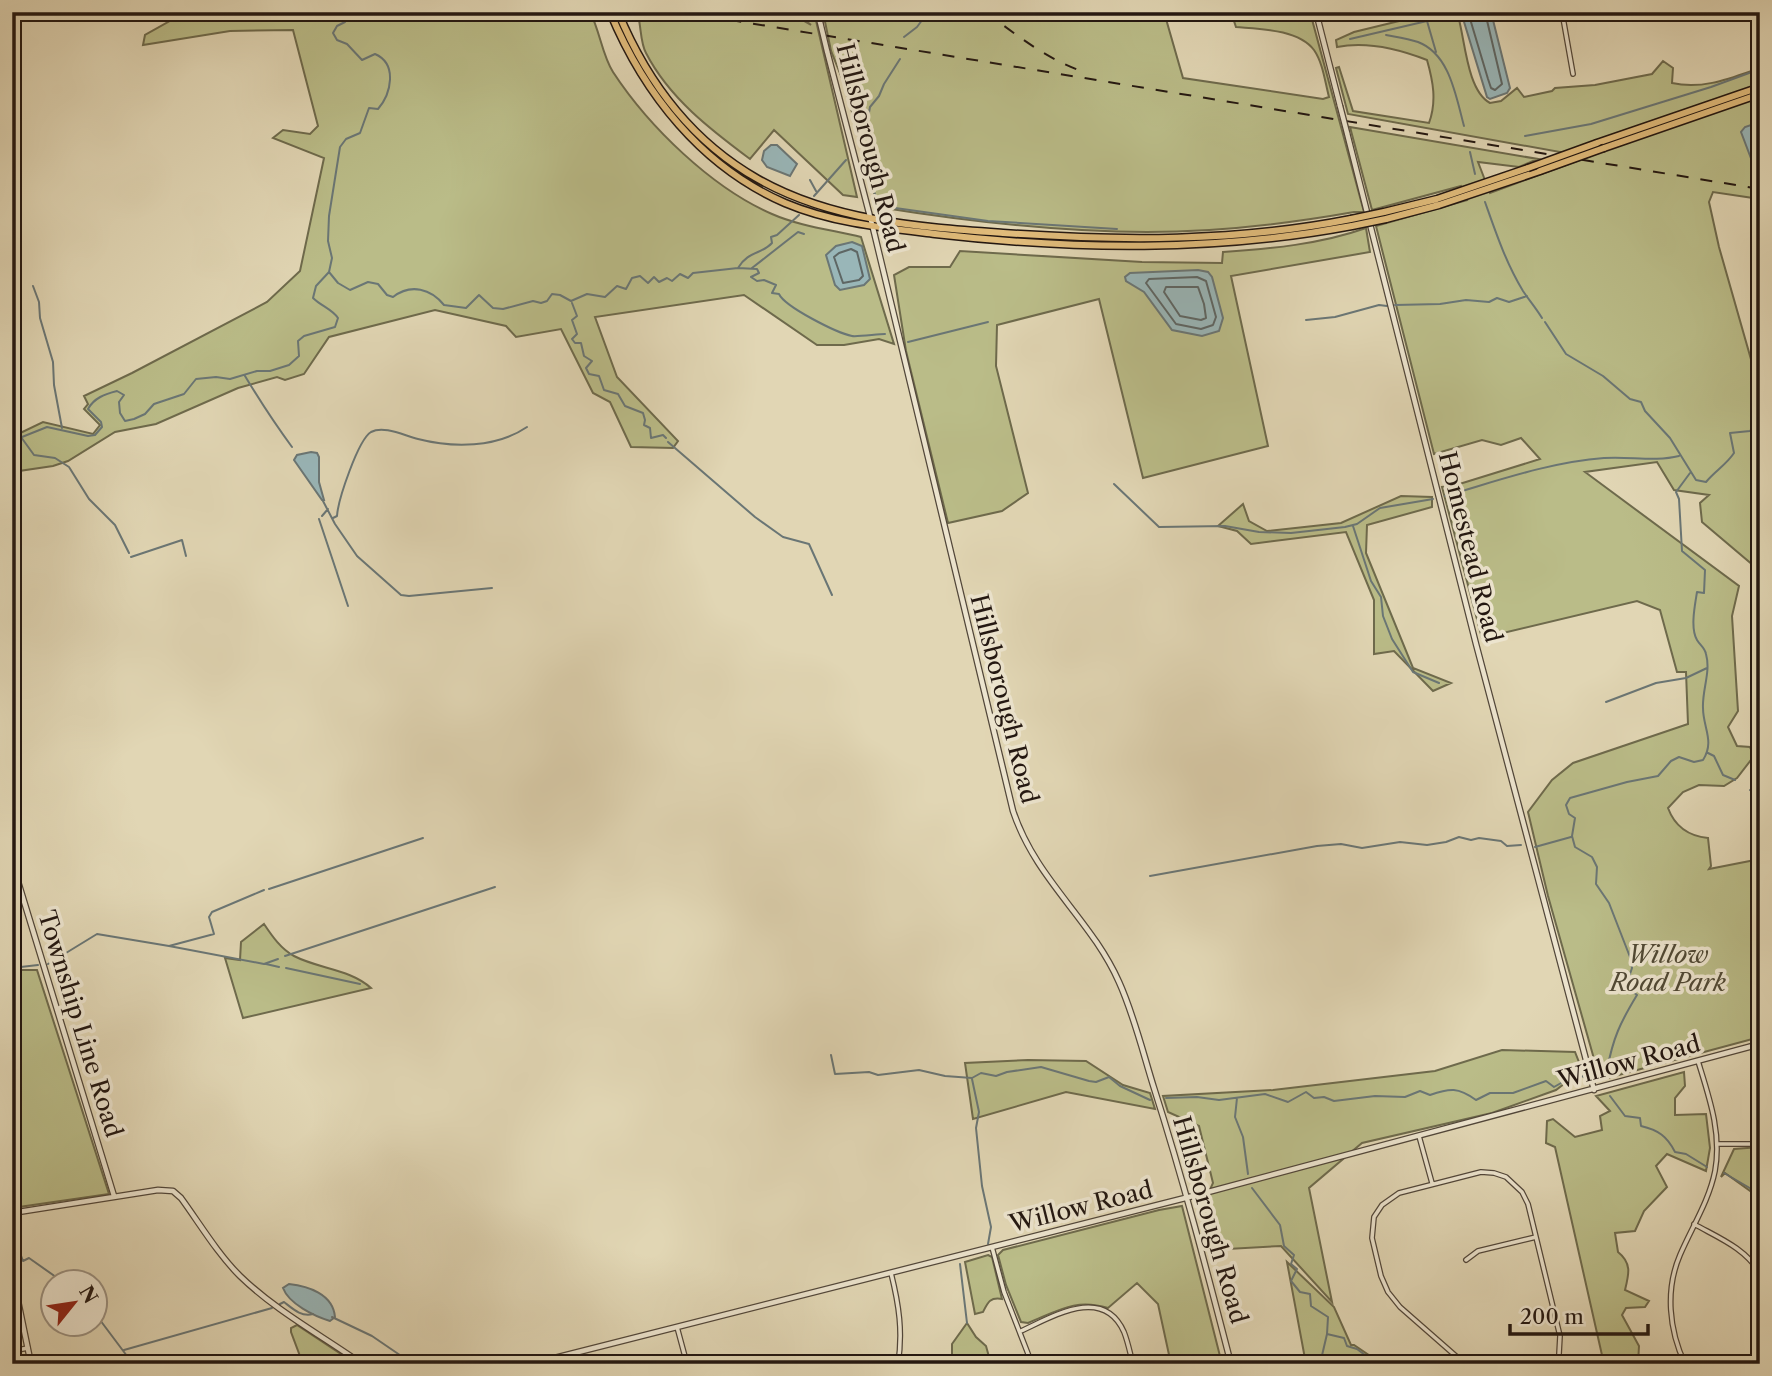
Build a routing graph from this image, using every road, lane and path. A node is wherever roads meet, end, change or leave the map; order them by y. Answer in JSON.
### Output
{"nodes":[{"id":1,"x":610,"y":12,"type":"edge"},
{"id":2,"x":618,"y":12,"type":"edge"},
{"id":3,"x":818,"y":12,"type":"edge"},
{"id":4,"x":1317,"y":12,"type":"edge"},
{"id":5,"x":1562,"y":12,"type":"edge"},
{"id":6,"x":620,"y":26,"type":"junction"},
{"id":7,"x":1573,"y":74,"type":"dead end"},
{"id":8,"x":1760,"y":87,"type":"edge"},
{"id":9,"x":1760,"y":94,"type":"edge"},
{"id":10,"x":1601,"y":146,"type":"junction"},
{"id":11,"x":1385,"y":216,"type":"junction"},
{"id":12,"x":871,"y":223,"type":"junction"},
{"id":13,"x":12,"y":862,"type":"edge"},
{"id":14,"x":1760,"y":1044,"type":"edge"},
{"id":15,"x":1698,"y":1061,"type":"junction"},
{"id":16,"x":1594,"y":1090,"type":"junction"},
{"id":17,"x":1419,"y":1136,"type":"junction"},
{"id":18,"x":1760,"y":1143,"type":"edge"},
{"id":19,"x":1717,"y":1144,"type":"junction"},
{"id":20,"x":1432,"y":1183,"type":"junction"},
{"id":21,"x":114,"y":1196,"type":"junction"},
{"id":22,"x":1188,"y":1197,"type":"junction"},
{"id":23,"x":12,"y":1213,"type":"edge"},
{"id":24,"x":1694,"y":1224,"type":"junction"},
{"id":25,"x":1536,"y":1237,"type":"junction"},
{"id":26,"x":992,"y":1247,"type":"junction"},
{"id":27,"x":1466,"y":1260,"type":"dead end"},
{"id":28,"x":12,"y":1272,"type":"edge"},
{"id":29,"x":891,"y":1273,"type":"junction"},
{"id":30,"x":1760,"y":1273,"type":"edge"},
{"id":31,"x":677,"y":1327,"type":"junction"},
{"id":32,"x":1021,"y":1331,"type":"junction"},
{"id":33,"x":28,"y":1348,"type":"junction"},
{"id":34,"x":12,"y":1351,"type":"edge"},
{"id":35,"x":31,"y":1364,"type":"edge"},
{"id":36,"x":362,"y":1364,"type":"edge"},
{"id":37,"x":531,"y":1364,"type":"edge"},
{"id":38,"x":687,"y":1364,"type":"edge"},
{"id":39,"x":898,"y":1364,"type":"edge"},
{"id":40,"x":1032,"y":1364,"type":"edge"},
{"id":41,"x":1133,"y":1364,"type":"edge"},
{"id":42,"x":1231,"y":1364,"type":"edge"},
{"id":43,"x":1465,"y":1364,"type":"edge"},
{"id":44,"x":1556,"y":1364,"type":"edge"},
{"id":45,"x":1685,"y":1364,"type":"edge"}],
"edges":[{"from":1,"to":6,"type":"highway"},
{"from":2,"to":6,"type":"highway"},
{"from":3,"to":12,"type":"street","name":"Hillsborough Road","bridge":true},
{"from":4,"to":16,"type":"street","name":"Homestead Road","bridge":true},
{"from":5,"to":7,"type":"street"},
{"from":6,"to":12,"type":"highway"},
{"from":8,"to":10,"type":"highway"},
{"from":9,"to":10,"type":"highway"},
{"from":10,"to":11,"type":"highway","bridge":true},
{"from":10,"to":11,"type":"highway","bridge":true},
{"from":11,"to":12,"type":"highway","bridge":true},
{"from":12,"to":22,"type":"street","name":"Hillsborough Road"},
{"from":13,"to":21,"type":"street","name":"Township Line Road"},
{"from":14,"to":15,"type":"street","name":"Willow Road"},
{"from":15,"to":16,"type":"street","name":"Willow Road"},
{"from":15,"to":19,"type":"street"},
{"from":16,"to":17,"type":"street","name":"Willow Road"},
{"from":17,"to":20,"type":"street"},
{"from":17,"to":22,"type":"street","name":"Willow Road"},
{"from":18,"to":19,"type":"street"},
{"from":19,"to":24,"type":"street"},
{"from":20,"to":25,"type":"street"},
{"from":20,"to":43,"type":"street"},
{"from":21,"to":23,"type":"street"},
{"from":21,"to":36,"type":"street"},
{"from":22,"to":26,"type":"street","name":"Willow Road"},
{"from":22,"to":42,"type":"street","name":"Hillsborough Road"},
{"from":24,"to":30,"type":"street"},
{"from":24,"to":45,"type":"street"},
{"from":25,"to":27,"type":"street"},
{"from":25,"to":44,"type":"street"},
{"from":26,"to":29,"type":"street","name":"Willow Road"},
{"from":26,"to":32,"type":"street"},
{"from":28,"to":33,"type":"street"},
{"from":29,"to":31,"type":"street","name":"Willow Road"},
{"from":29,"to":39,"type":"street"},
{"from":31,"to":37,"type":"street","name":"Willow Road"},
{"from":31,"to":38,"type":"street"},
{"from":32,"to":40,"type":"street"},
{"from":32,"to":41,"type":"street"},
{"from":33,"to":34,"type":"street"},
{"from":33,"to":35,"type":"street"}]}
